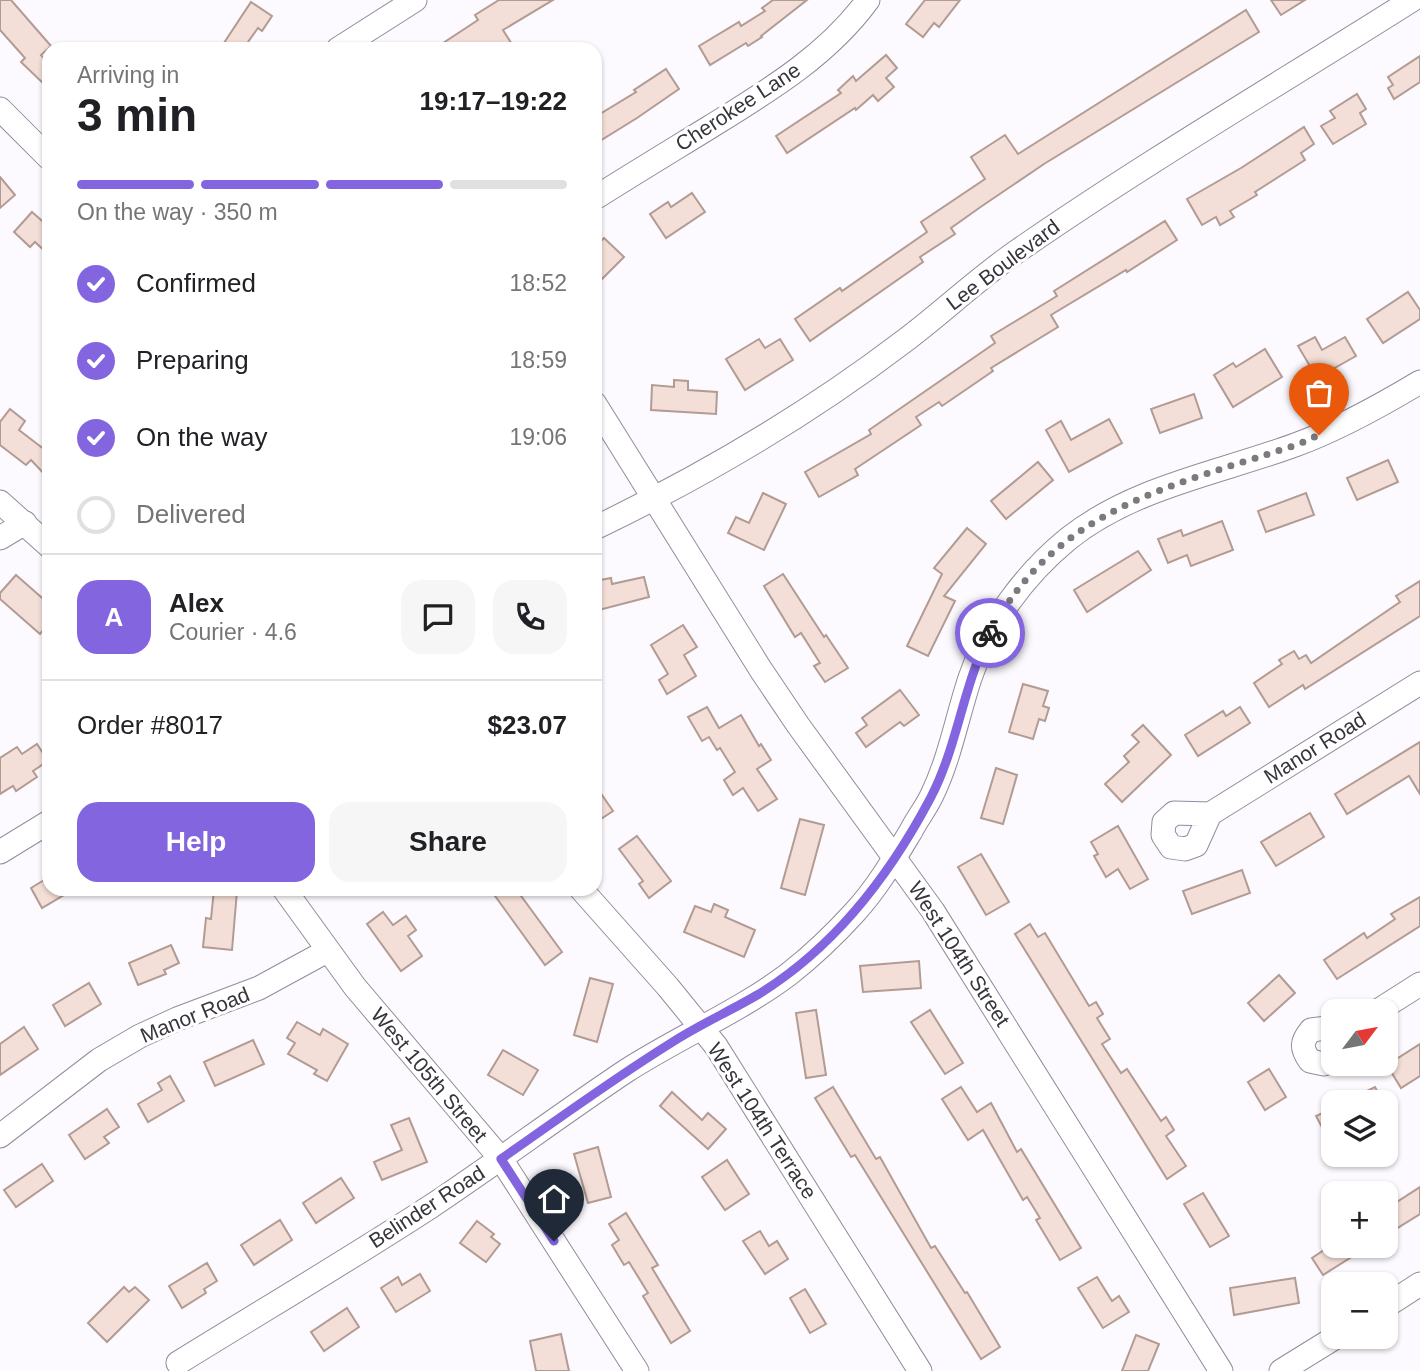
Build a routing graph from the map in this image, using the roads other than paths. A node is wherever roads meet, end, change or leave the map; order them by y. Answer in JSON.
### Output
{"nodes":[{"id":1,"x":415,"y":0,"type":"edge"},
{"id":2,"x":868,"y":0,"type":"edge"},
{"id":3,"x":1412,"y":0,"type":"edge"},
{"id":4,"x":349,"y":42,"type":"edge"},
{"id":5,"x":0,"y":109,"type":"edge"},
{"id":6,"x":42,"y":151,"type":"edge"},
{"id":7,"x":602,"y":194,"type":"edge"},
{"id":8,"x":1420,"y":382,"type":"edge"},
{"id":9,"x":602,"y":415,"type":"edge"},
{"id":10,"x":654,"y":500,"type":"junction"},
{"id":11,"x":0,"y":502,"type":"edge"},
{"id":12,"x":24,"y":523,"type":"junction"},
{"id":13,"x":602,"y":525,"type":"edge"},
{"id":14,"x":0,"y":538,"type":"edge"},
{"id":15,"x":42,"y":540,"type":"edge"},
{"id":16,"x":1420,"y":683,"type":"edge"},
{"id":17,"x":1210,"y":814,"type":"dead end"},
{"id":18,"x":42,"y":826,"type":"edge"},
{"id":19,"x":0,"y":852,"type":"edge"},
{"id":20,"x":895,"y":857,"type":"junction"},
{"id":21,"x":289,"y":896,"type":"edge"},
{"id":22,"x":587,"y":896,"type":"edge"},
{"id":23,"x":327,"y":951,"type":"junction"},
{"id":24,"x":1420,"y":984,"type":"edge"},
{"id":25,"x":1396,"y":999,"type":"edge"},
{"id":26,"x":701,"y":1027,"type":"junction"},
{"id":27,"x":1321,"y":1029,"type":"edge"},
{"id":28,"x":1321,"y":1063,"type":"edge"},
{"id":29,"x":0,"y":1136,"type":"edge"},
{"id":30,"x":501,"y":1159,"type":"junction"},
{"id":31,"x":1420,"y":1284,"type":"edge"},
{"id":32,"x":1398,"y":1298,"type":"edge"},
{"id":33,"x":1321,"y":1346,"type":"edge"},
{"id":34,"x":178,"y":1363,"type":"dead end"},
{"id":35,"x":636,"y":1371,"type":"edge"},
{"id":36,"x":920,"y":1371,"type":"edge"},
{"id":37,"x":1221,"y":1371,"type":"edge"},
{"id":38,"x":1281,"y":1371,"type":"edge"}],
"edges":[{"from":1,"to":4,"type":"street"},
{"from":2,"to":7,"type":"street","name":"Cherokee Lane"},
{"from":3,"to":10,"type":"street","name":"Lee Boulevard"},
{"from":5,"to":6,"type":"street"},
{"from":8,"to":20,"type":"street","name":"Belinder Road"},
{"from":9,"to":10,"type":"street","name":"West 104th Street"},
{"from":10,"to":13,"type":"street","name":"Lee Boulevard"},
{"from":10,"to":20,"type":"street","name":"West 104th Street"},
{"from":11,"to":12,"type":"street"},
{"from":12,"to":14,"type":"street"},
{"from":12,"to":15,"type":"street"},
{"from":16,"to":17,"type":"street","name":"Manor Road"},
{"from":18,"to":19,"type":"street"},
{"from":20,"to":26,"type":"street","name":"Belinder Road"},
{"from":20,"to":37,"type":"street","name":"West 104th Street"},
{"from":21,"to":23,"type":"street","name":"West 105th Street"},
{"from":22,"to":26,"type":"street","name":"West 104th Terrace"},
{"from":23,"to":29,"type":"street","name":"Manor Road"},
{"from":23,"to":30,"type":"street","name":"West 105th Street"},
{"from":24,"to":25,"type":"street"},
{"from":26,"to":30,"type":"street","name":"Belinder Road"},
{"from":26,"to":36,"type":"street","name":"West 104th Terrace"},
{"from":27,"to":28,"type":"street"},
{"from":30,"to":34,"type":"street","name":"Belinder Road"},
{"from":30,"to":35,"type":"street","name":"West 105th Street"},
{"from":31,"to":32,"type":"street"},
{"from":33,"to":38,"type":"street"}]}
